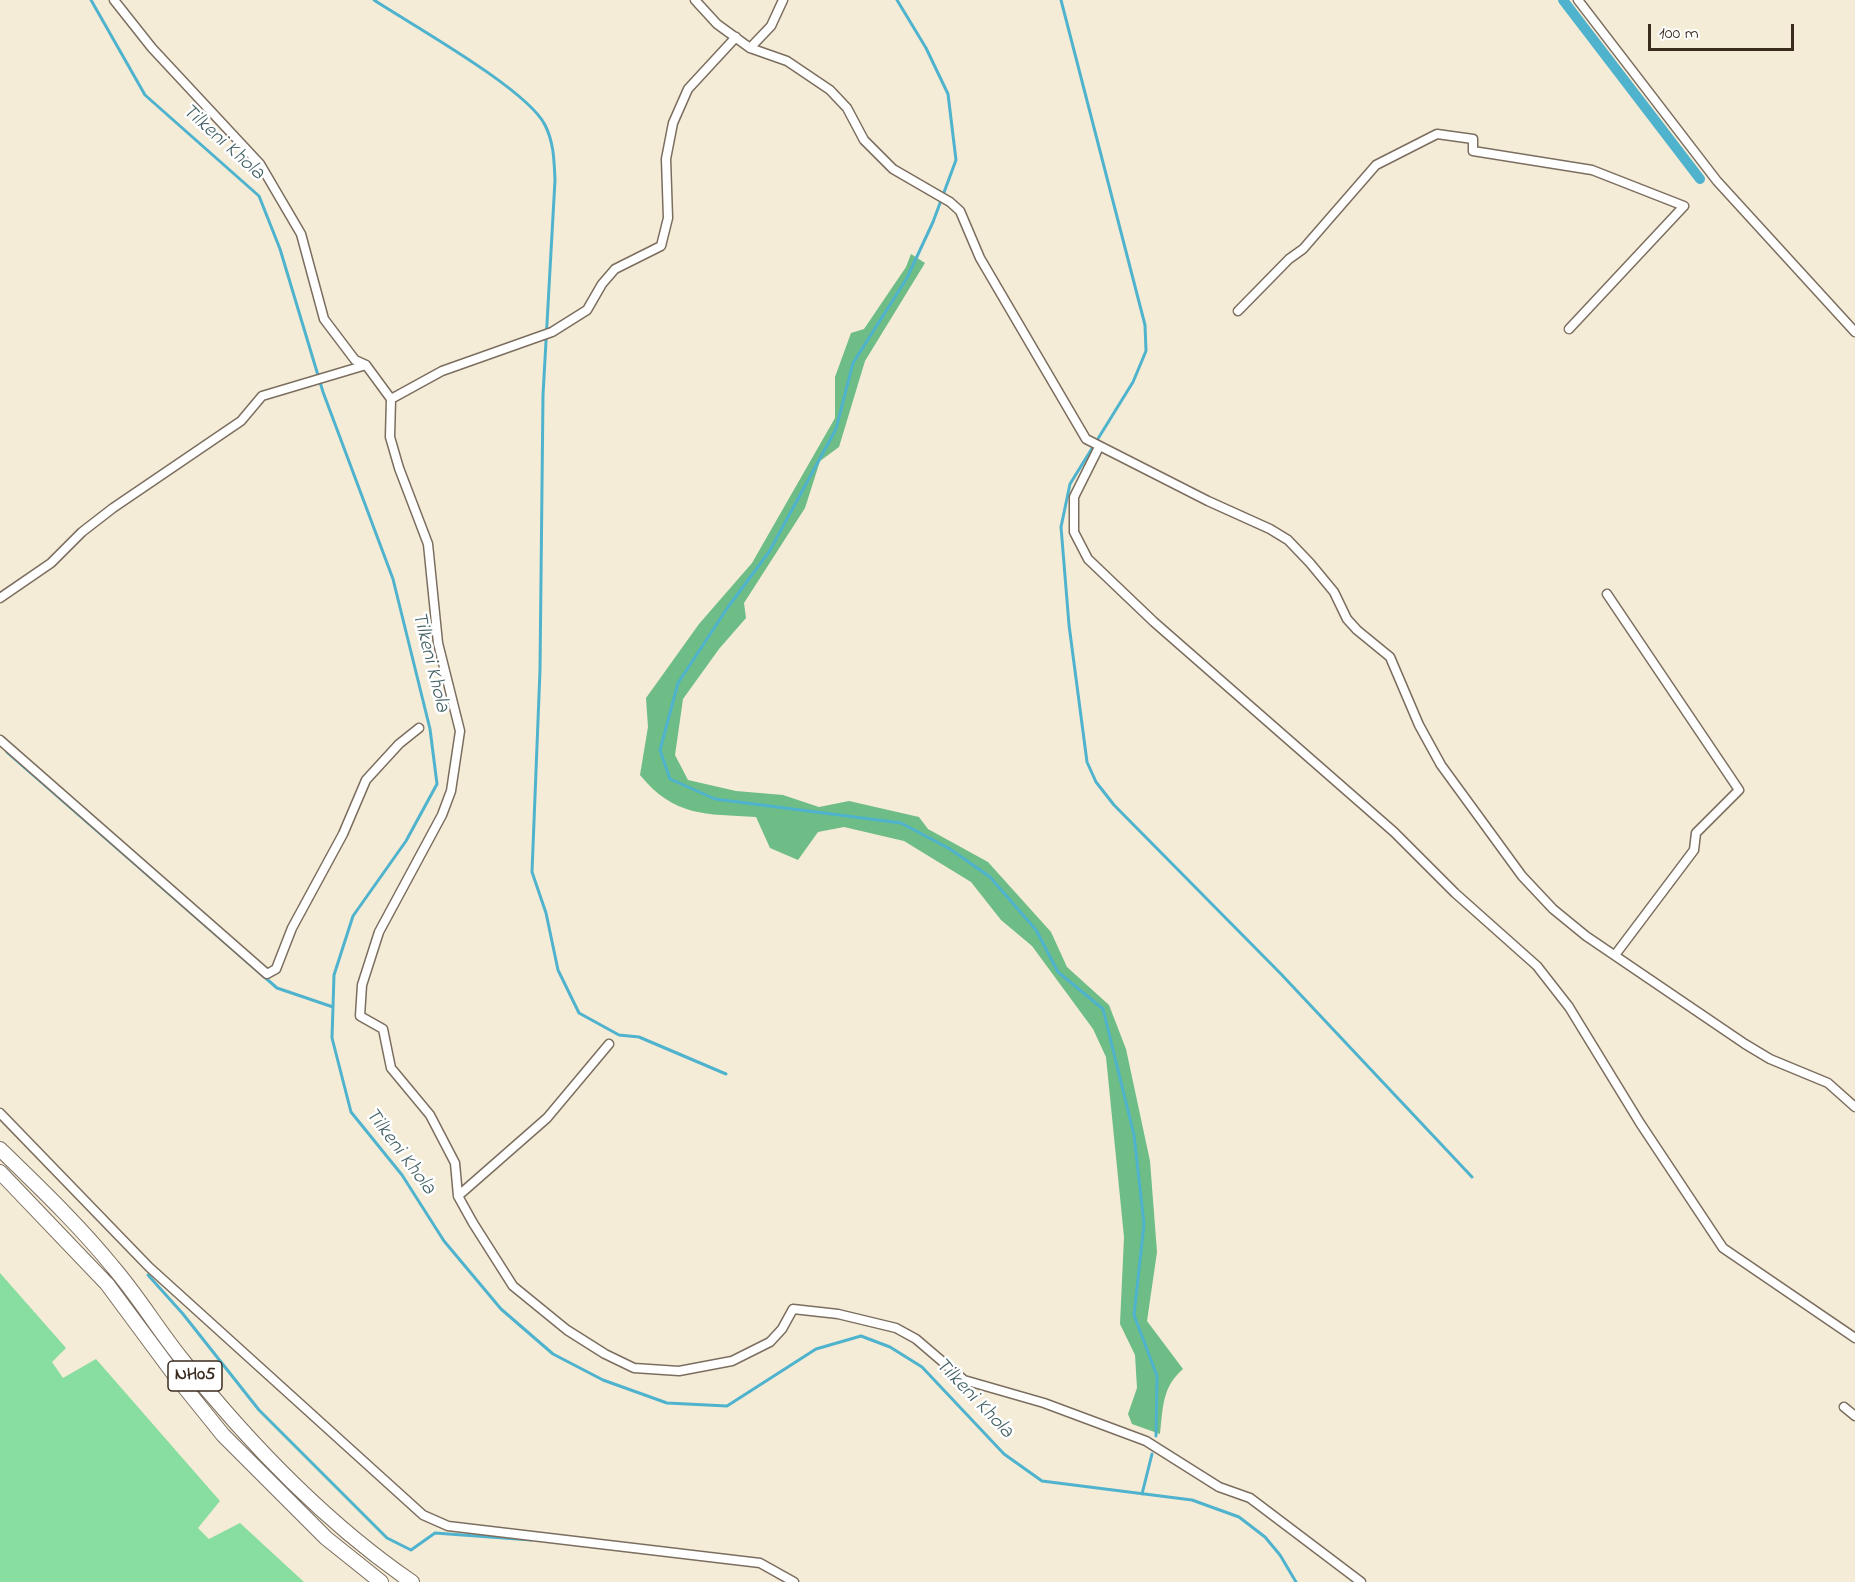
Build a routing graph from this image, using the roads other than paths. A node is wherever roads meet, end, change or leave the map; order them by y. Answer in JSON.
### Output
{"nodes":[{"id":1,"x":114,"y":0,"type":"edge"},
{"id":2,"x":695,"y":0,"type":"edge"},
{"id":3,"x":783,"y":0,"type":"edge"},
{"id":4,"x":1578,"y":0,"type":"edge"},
{"id":5,"x":736,"y":37,"type":"junction"},
{"id":6,"x":750,"y":48,"type":"junction"},
{"id":7,"x":1238,"y":311,"type":"dead end"},
{"id":8,"x":1569,"y":329,"type":"dead end"},
{"id":9,"x":1855,"y":332,"type":"edge"},
{"id":10,"x":366,"y":365,"type":"junction"},
{"id":11,"x":391,"y":399,"type":"junction"},
{"id":12,"x":1099,"y":447,"type":"junction"},
{"id":13,"x":1607,"y":594,"type":"dead end"},
{"id":14,"x":0,"y":598,"type":"edge"},
{"id":15,"x":419,"y":729,"type":"dead end"},
{"id":16,"x":0,"y":740,"type":"edge"},
{"id":17,"x":1615,"y":955,"type":"junction"},
{"id":18,"x":609,"y":1044,"type":"dead end"},
{"id":19,"x":1855,"y":1107,"type":"edge"},
{"id":20,"x":0,"y":1113,"type":"edge"},
{"id":21,"x":0,"y":1149,"type":"edge"},
{"id":22,"x":0,"y":1172,"type":"edge"},
{"id":23,"x":458,"y":1196,"type":"junction"},
{"id":24,"x":1855,"y":1338,"type":"edge"},
{"id":25,"x":1844,"y":1407,"type":"dead end"},
{"id":26,"x":1855,"y":1416,"type":"edge"},
{"id":27,"x":381,"y":1582,"type":"edge"},
{"id":28,"x":411,"y":1582,"type":"edge"},
{"id":29,"x":794,"y":1582,"type":"edge"},
{"id":30,"x":1361,"y":1582,"type":"edge"}],
"edges":[{"from":1,"to":10,"type":"street"},
{"from":2,"to":5,"type":"street"},
{"from":3,"to":6,"type":"street"},
{"from":4,"to":9,"type":"street"},
{"from":5,"to":6,"type":"street"},
{"from":5,"to":11,"type":"street"},
{"from":6,"to":12,"type":"street"},
{"from":7,"to":8,"type":"street"},
{"from":10,"to":11,"type":"street"},
{"from":10,"to":14,"type":"street"},
{"from":11,"to":23,"type":"street"},
{"from":12,"to":17,"type":"street"},
{"from":12,"to":24,"type":"street"},
{"from":13,"to":17,"type":"street"},
{"from":15,"to":16,"type":"street"},
{"from":17,"to":19,"type":"street"},
{"from":18,"to":23,"type":"street"},
{"from":20,"to":29,"type":"street"},
{"from":21,"to":28,"type":"main road","number":"NH05"},
{"from":22,"to":27,"type":"main road","number":"NH05"},
{"from":23,"to":30,"type":"street"},
{"from":25,"to":26,"type":"street"}]}
